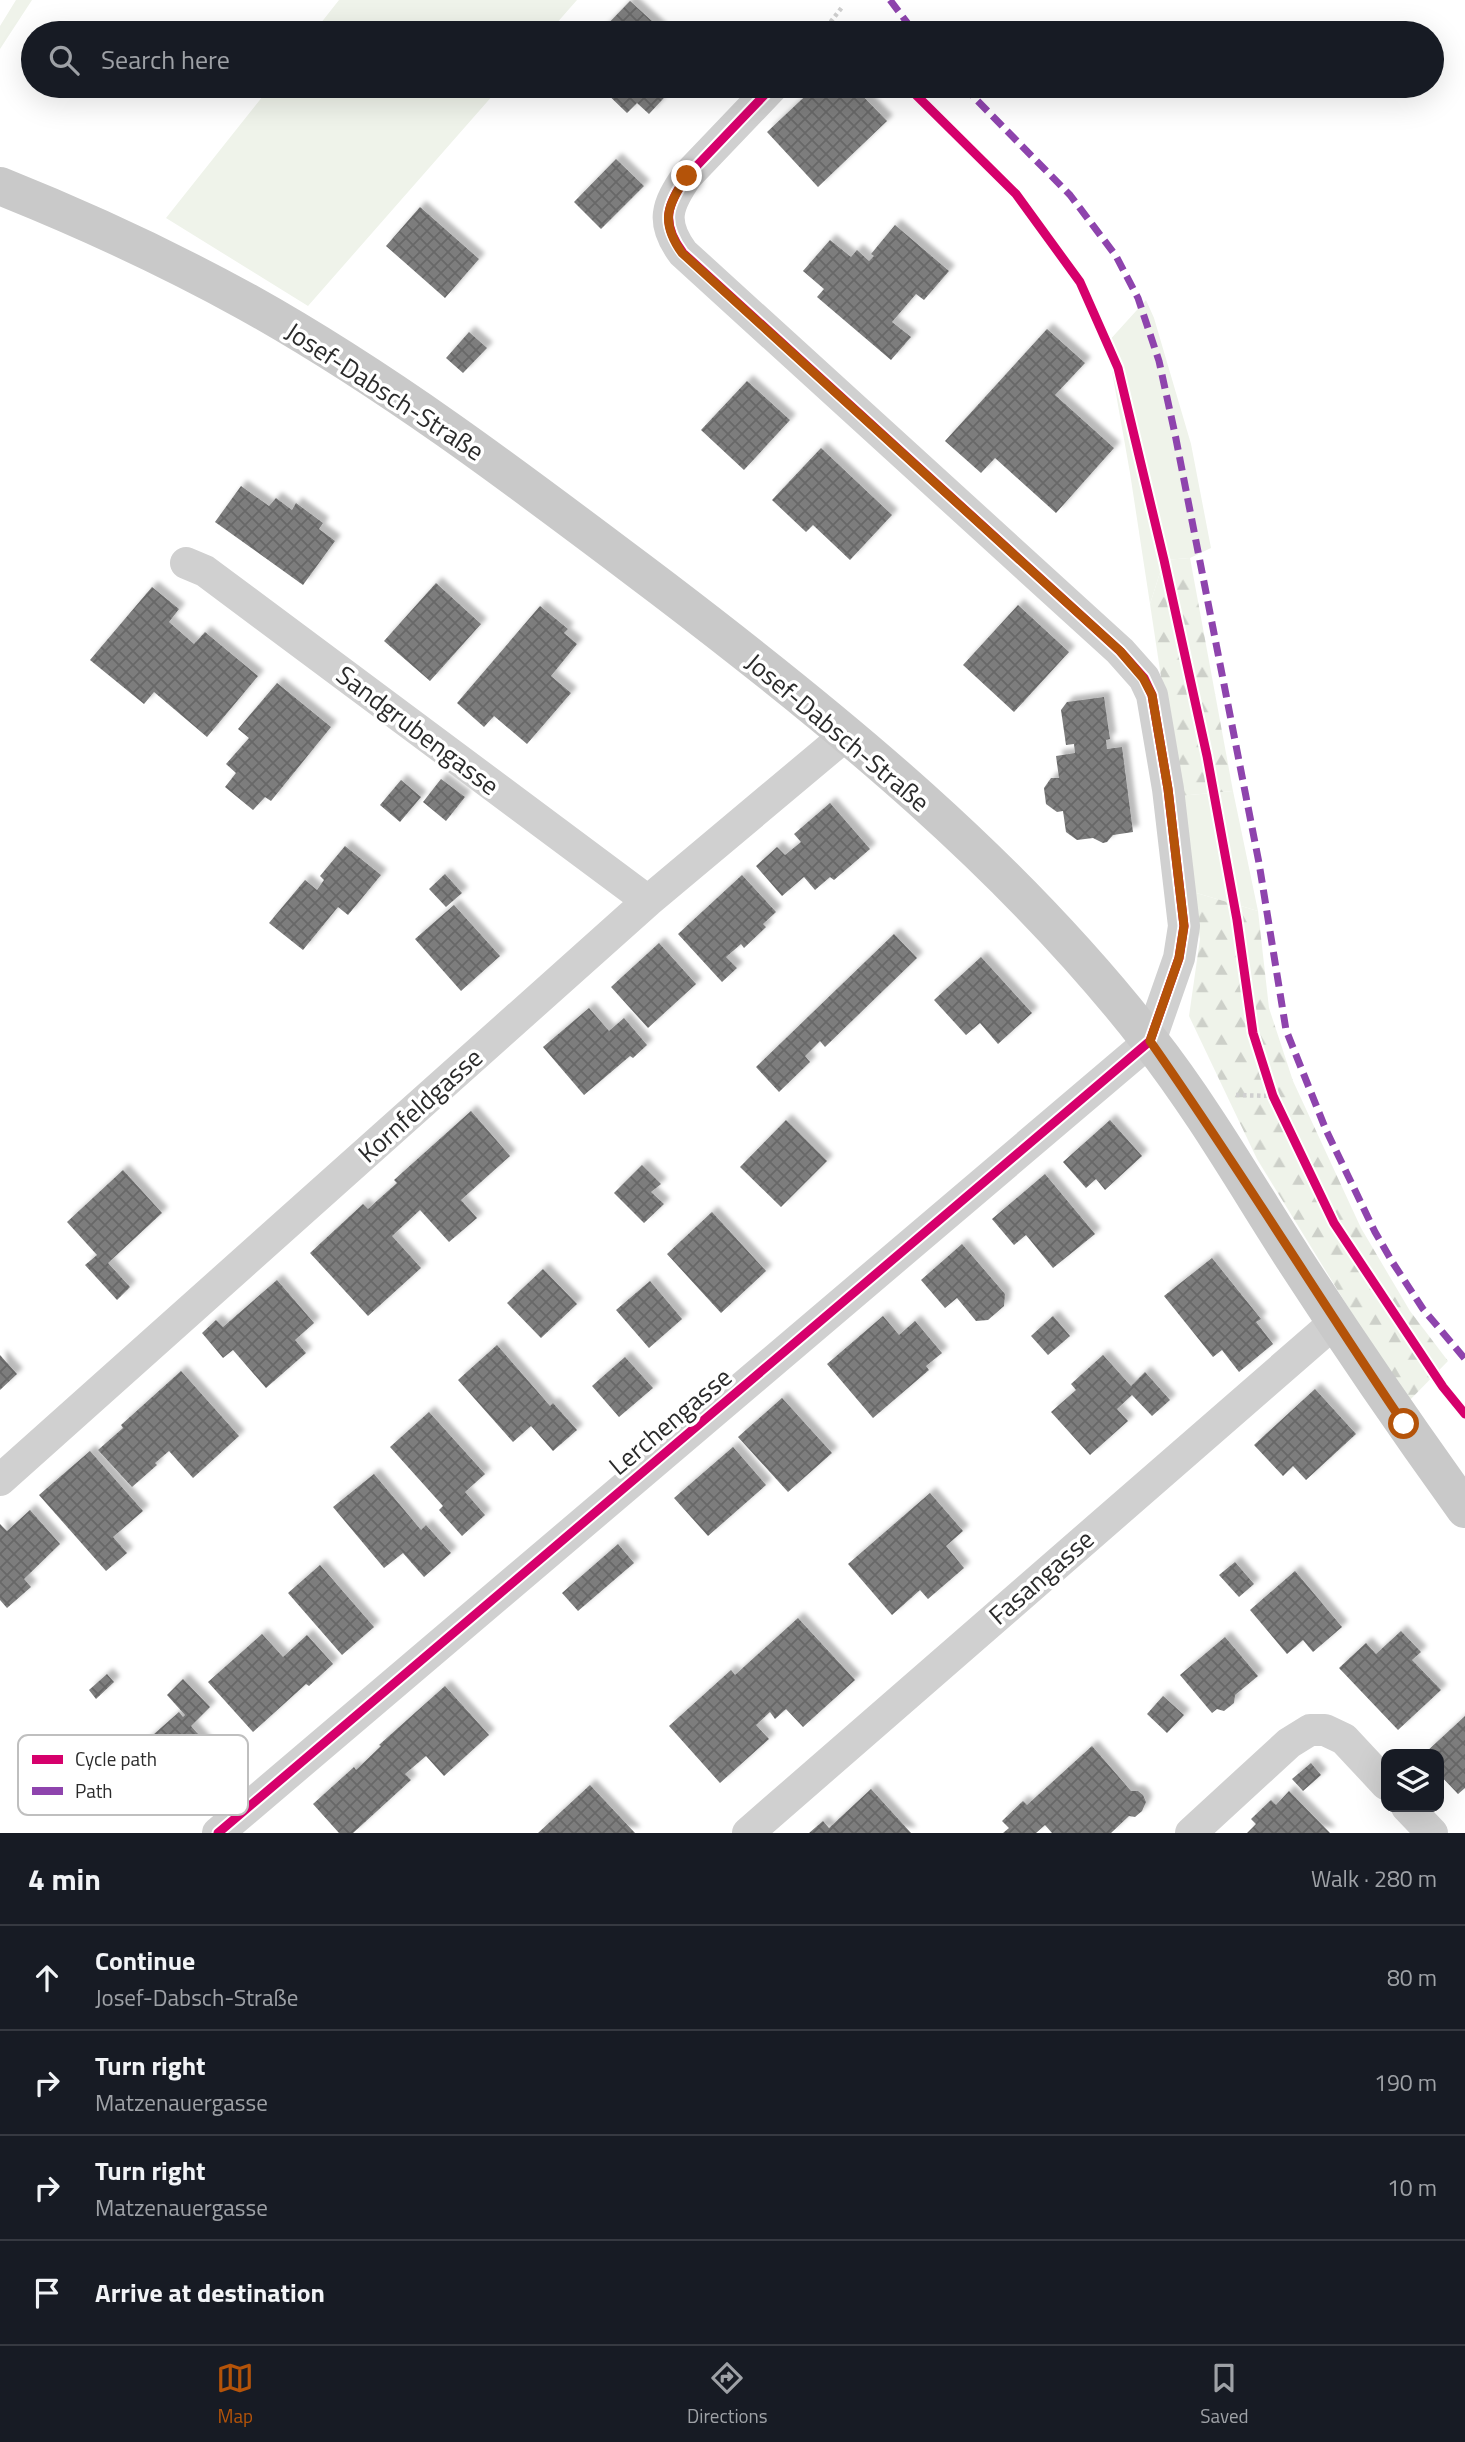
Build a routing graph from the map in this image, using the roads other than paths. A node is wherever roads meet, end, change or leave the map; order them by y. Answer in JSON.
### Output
{"nodes":[{"id":1,"x":762,"y":98,"type":"edge"},
{"id":2,"x":0,"y":186,"type":"edge"},
{"id":3,"x":186,"y":563,"type":"dead end"},
{"id":4,"x":846,"y":735,"type":"junction"},
{"id":5,"x":648,"y":901,"type":"junction"},
{"id":6,"x":1150,"y":1041,"type":"junction"},
{"id":7,"x":1335,"y":1322,"type":"junction"},
{"id":8,"x":0,"y":1480,"type":"edge"},
{"id":9,"x":1465,"y":1509,"type":"edge"},
{"id":10,"x":1381,"y":1779,"type":"edge"},
{"id":11,"x":248,"y":1808,"type":"edge"},
{"id":12,"x":1412,"y":1812,"type":"edge"},
{"id":13,"x":239,"y":1815,"type":"edge"},
{"id":14,"x":218,"y":1833,"type":"edge"},
{"id":15,"x":748,"y":1833,"type":"edge"},
{"id":16,"x":1191,"y":1833,"type":"edge"},
{"id":17,"x":1432,"y":1833,"type":"edge"}],
"edges":[{"from":1,"to":6,"type":"street"},
{"from":2,"to":4,"type":"main road","name":"Josef-Dabsch-Straße"},
{"from":3,"to":5,"type":"street","name":"Sandgrubengasse"},
{"from":4,"to":5,"type":"street","name":"Kornfeldgasse"},
{"from":4,"to":6,"type":"main road","name":"Josef-Dabsch-Straße"},
{"from":5,"to":8,"type":"street","name":"Kornfeldgasse"},
{"from":6,"to":7,"type":"main road","name":"Josef-Dabsch-Straße"},
{"from":6,"to":11,"type":"street","name":"Lerchengasse"},
{"from":7,"to":9,"type":"main road","name":"Josef-Dabsch-Straße"},
{"from":7,"to":15,"type":"street","name":"Fasangasse"},
{"from":10,"to":16,"type":"street"},
{"from":12,"to":17,"type":"street"},
{"from":13,"to":14,"type":"street","name":"Lerchengasse"}]}
